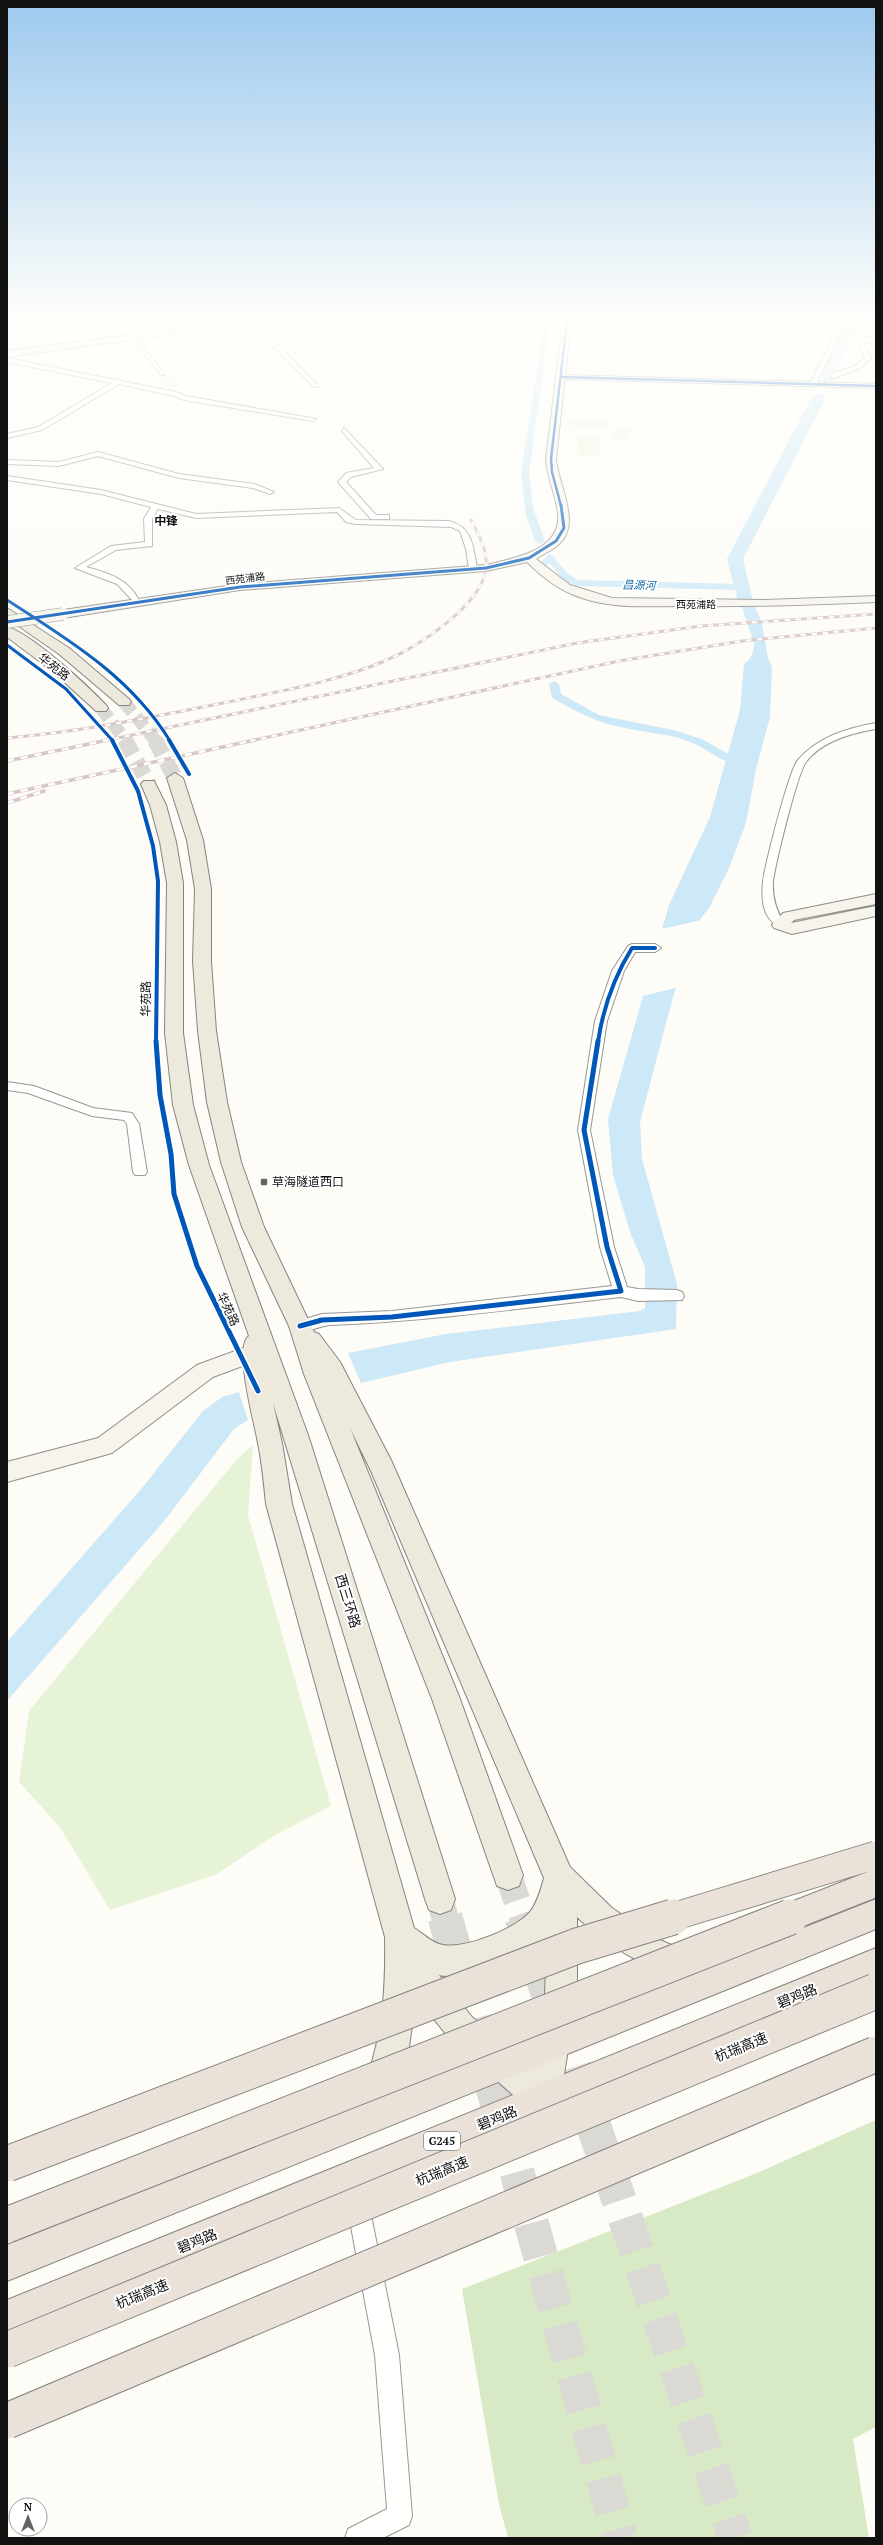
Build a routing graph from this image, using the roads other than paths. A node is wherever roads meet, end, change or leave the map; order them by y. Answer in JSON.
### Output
{"nodes":[{"id":1,"x":353,"y":440,"type":"edge"},
{"id":2,"x":553,"y":440,"type":"edge"},
{"id":3,"x":7,"y":462,"type":"edge"},
{"id":4,"x":7,"y":478,"type":"edge"},
{"id":5,"x":270,"y":492,"type":"dead end"},
{"id":6,"x":156,"y":506,"type":"junction"},
{"id":7,"x":456,"y":525,"type":"junction"},
{"id":8,"x":529,"y":558,"type":"junction"},
{"id":9,"x":473,"y":568,"type":"junction"},
{"id":10,"x":876,"y":598,"type":"edge"},
{"id":11,"x":136,"y":602,"type":"junction"},
{"id":12,"x":7,"y":612,"type":"edge"},
{"id":13,"x":7,"y":622,"type":"edge"},
{"id":14,"x":7,"y":631,"type":"edge"},
{"id":15,"x":124,"y":702,"type":"tunnel mouth"},
{"id":16,"x":101,"y":708,"type":"tunnel mouth"},
{"id":17,"x":876,"y":726,"type":"edge"},
{"id":18,"x":175,"y":778,"type":"tunnel mouth"},
{"id":19,"x":149,"y":784,"type":"tunnel mouth"},
{"id":20,"x":876,"y":899,"type":"edge"},
{"id":21,"x":876,"y":911,"type":"edge"},
{"id":22,"x":780,"y":925,"type":"junction"},
{"id":23,"x":655,"y":948,"type":"dead end"},
{"id":24,"x":7,"y":1086,"type":"edge"},
{"id":25,"x":140,"y":1172,"type":"dead end"},
{"id":26,"x":621,"y":1291,"type":"junction"},
{"id":27,"x":677,"y":1296,"type":"dead end"},
{"id":28,"x":300,"y":1326,"type":"junction"},
{"id":29,"x":261,"y":1351,"type":"junction"},
{"id":30,"x":7,"y":1472,"type":"edge"},
{"id":31,"x":876,"y":1855,"type":"edge"},
{"id":32,"x":508,"y":1875,"type":"tunnel mouth"},
{"id":33,"x":559,"y":1878,"type":"junction"},
{"id":34,"x":876,"y":1883,"type":"edge"},
{"id":35,"x":440,"y":1899,"type":"tunnel mouth"},
{"id":36,"x":876,"y":1914,"type":"edge"},
{"id":37,"x":401,"y":1937,"type":"junction"},
{"id":38,"x":876,"y":1964,"type":"edge"},
{"id":39,"x":714,"y":1979,"type":"junction"},
{"id":40,"x":876,"y":1991,"type":"edge"},
{"id":41,"x":553,"y":2044,"type":"junction"},
{"id":42,"x":876,"y":2054,"type":"edge"},
{"id":43,"x":502,"y":2064,"type":"junction"},
{"id":44,"x":543,"y":2099,"type":"junction"},
{"id":45,"x":368,"y":2118,"type":"junction"},
{"id":46,"x":7,"y":2164,"type":"edge"},
{"id":47,"x":353,"y":2177,"type":"junction"},
{"id":48,"x":7,"y":2225,"type":"edge"},
{"id":49,"x":7,"y":2263,"type":"edge"},
{"id":50,"x":7,"y":2318,"type":"edge"},
{"id":51,"x":7,"y":2350,"type":"edge"},
{"id":52,"x":7,"y":2421,"type":"edge"},
{"id":53,"x":357,"y":2538,"type":"edge"}],
"edges":[{"from":1,"to":7,"type":"street"},
{"from":2,"to":8,"type":"street","name":"西苑浦路"},
{"from":3,"to":5,"type":"street"},
{"from":4,"to":6,"type":"street"},
{"from":6,"to":7,"type":"street"},
{"from":6,"to":11,"type":"street"},
{"from":7,"to":9,"type":"street"},
{"from":8,"to":9,"type":"street","name":"西苑浦路"},
{"from":8,"to":10,"type":"street","name":"西苑浦路"},
{"from":9,"to":11,"type":"street","name":"西苑浦路"},
{"from":11,"to":13,"type":"street","name":"西苑浦路","bridge":true},
{"from":12,"to":15,"type":"main road","name":"华苑路"},
{"from":14,"to":16,"type":"main road","name":"华苑路"},
{"from":17,"to":22,"type":"street"},
{"from":18,"to":28,"type":"main road"},
{"from":19,"to":29,"type":"main road","name":"华苑路"},
{"from":20,"to":22,"type":"street"},
{"from":21,"to":22,"type":"street"},
{"from":23,"to":26,"type":"street"},
{"from":24,"to":25,"type":"street"},
{"from":26,"to":27,"type":"street"},
{"from":26,"to":28,"type":"street"},
{"from":28,"to":32,"type":"main road"},
{"from":28,"to":33,"type":"main road"},
{"from":29,"to":30,"type":"street"},
{"from":29,"to":35,"type":"main road","name":"西三环路"},
{"from":29,"to":37,"type":"main road"},
{"from":31,"to":46,"type":"highway","bridge":true},
{"from":33,"to":37,"type":"main road"},
{"from":33,"to":39,"type":"main road"},
{"from":33,"to":41,"type":"main road"},
{"from":34,"to":48,"type":"highway","bridge":true},
{"from":36,"to":39,"type":"highway"},
{"from":37,"to":43,"type":"main road"},
{"from":37,"to":45,"type":"main road"},
{"from":38,"to":44,"type":"highway","name":"碧鸡路","number":"G245"},
{"from":39,"to":41,"type":"highway"},
{"from":40,"to":51,"type":"highway","name":"杭瑞高速","bridge":true},
{"from":41,"to":43,"type":"highway"},
{"from":41,"to":44,"type":"main road"},
{"from":42,"to":52,"type":"highway","bridge":true},
{"from":43,"to":44,"type":"main road"},
{"from":43,"to":45,"type":"highway"},
{"from":44,"to":47,"type":"highway","name":"碧鸡路","number":"G245"},
{"from":45,"to":49,"type":"highway"},
{"from":47,"to":50,"type":"highway","name":"碧鸡路","number":"G245"},
{"from":47,"to":53,"type":"street"}]}
